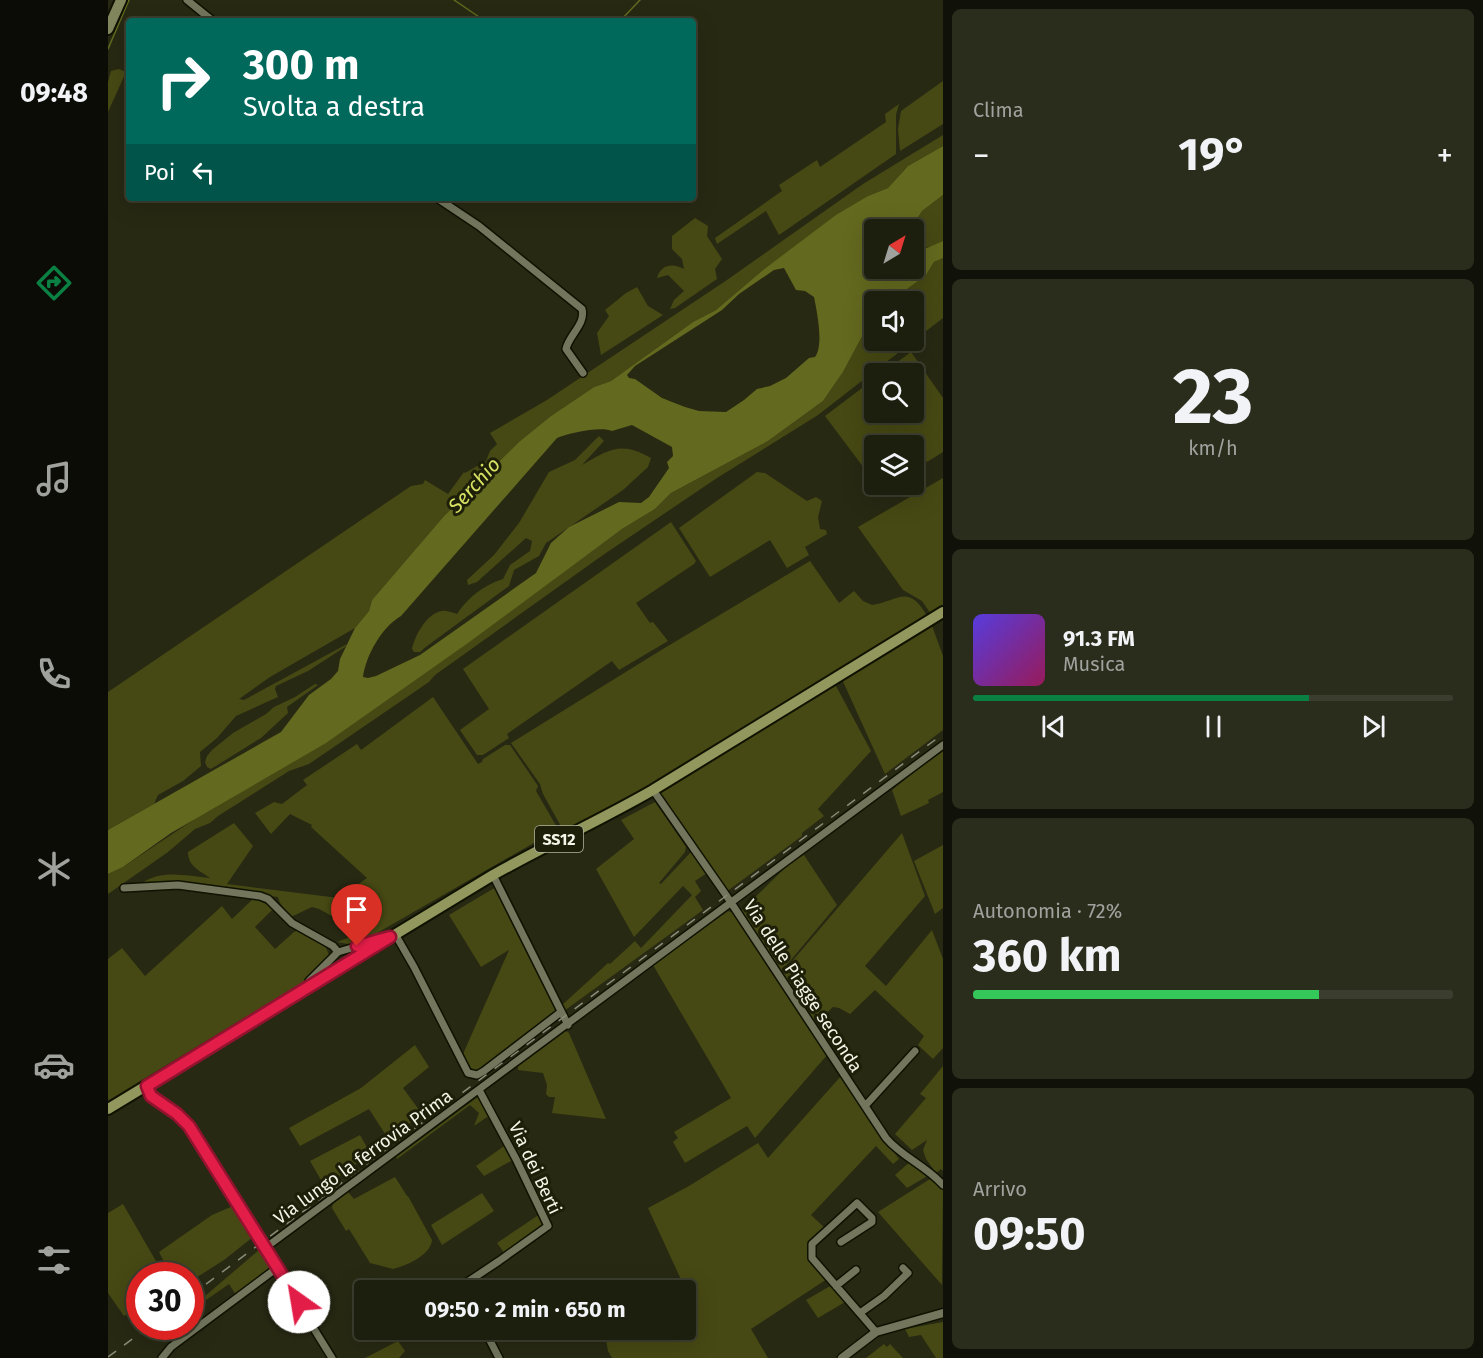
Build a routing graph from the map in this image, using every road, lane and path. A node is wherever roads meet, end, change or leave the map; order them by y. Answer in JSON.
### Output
{"nodes":[{"id":1,"x":122,"y":0,"type":"edge"},
{"id":2,"x":187,"y":0,"type":"edge"},
{"id":3,"x":209,"y":18,"type":"edge"},
{"id":4,"x":108,"y":29,"type":"edge"},
{"id":5,"x":442,"y":201,"type":"edge"},
{"id":6,"x":583,"y":374,"type":"dead end"},
{"id":7,"x":943,"y":612,"type":"edge"},
{"id":8,"x":943,"y":745,"type":"edge"},
{"id":9,"x":653,"y":790,"type":"junction"},
{"id":10,"x":493,"y":875,"type":"junction"},
{"id":11,"x":124,"y":888,"type":"dead end"},
{"id":12,"x":730,"y":902,"type":"junction"},
{"id":13,"x":392,"y":935,"type":"junction"},
{"id":14,"x":338,"y":952,"type":"junction"},
{"id":15,"x":307,"y":989,"type":"junction"},
{"id":16,"x":561,"y":1012,"type":"junction"},
{"id":17,"x":568,"y":1025,"type":"junction"},
{"id":18,"x":915,"y":1051,"type":"dead end"},
{"id":19,"x":147,"y":1086,"type":"junction"},
{"id":20,"x":479,"y":1090,"type":"junction"},
{"id":21,"x":865,"y":1106,"type":"junction"},
{"id":22,"x":108,"y":1109,"type":"edge"},
{"id":23,"x":943,"y":1185,"type":"edge"},
{"id":24,"x":841,"y":1242,"type":"dead end"},
{"id":25,"x":265,"y":1248,"type":"junction"},
{"id":26,"x":278,"y":1268,"type":"junction"},
{"id":27,"x":903,"y":1268,"type":"dead end"},
{"id":28,"x":856,"y":1270,"type":"dead end"},
{"id":29,"x":470,"y":1280,"type":"edge"},
{"id":30,"x":836,"y":1286,"type":"junction"},
{"id":31,"x":860,"y":1313,"type":"junction"},
{"id":32,"x":943,"y":1313,"type":"edge"},
{"id":33,"x":876,"y":1332,"type":"junction"},
{"id":34,"x":490,"y":1340,"type":"edge"},
{"id":35,"x":162,"y":1358,"type":"edge"},
{"id":36,"x":332,"y":1358,"type":"edge"},
{"id":37,"x":499,"y":1358,"type":"edge"},
{"id":38,"x":842,"y":1358,"type":"edge"}],
"edges":[{"from":1,"to":4,"type":"main road"},
{"from":2,"to":3,"type":"street"},
{"from":5,"to":6,"type":"street"},
{"from":7,"to":9,"type":"main road","number":"SS12"},
{"from":8,"to":12,"type":"street","name":"Via lungo la ferrovia Prima"},
{"from":9,"to":10,"type":"main road","number":"SS12"},
{"from":9,"to":12,"type":"street","name":"Via delle Piagge seconda"},
{"from":10,"to":13,"type":"main road","number":"SS12"},
{"from":10,"to":16,"type":"street"},
{"from":11,"to":14,"type":"street"},
{"from":12,"to":17,"type":"street","name":"Via lungo la ferrovia Prima"},
{"from":12,"to":21,"type":"street","name":"Via delle Piagge seconda"},
{"from":13,"to":14,"type":"street"},
{"from":13,"to":15,"type":"main road","number":"SS12"},
{"from":13,"to":16,"type":"street"},
{"from":14,"to":15,"type":"street"},
{"from":15,"to":19,"type":"main road","number":"SS12"},
{"from":16,"to":17,"type":"street"},
{"from":17,"to":20,"type":"street","name":"Via lungo la ferrovia Prima"},
{"from":18,"to":21,"type":"street"},
{"from":19,"to":22,"type":"main road","number":"SS12"},
{"from":19,"to":25,"type":"street"},
{"from":20,"to":25,"type":"street","name":"Via lungo la ferrovia Prima"},
{"from":20,"to":29,"type":"street","name":"Via dei Berti"},
{"from":21,"to":23,"type":"street","name":"Via delle Piagge seconda"},
{"from":24,"to":30,"type":"street"},
{"from":25,"to":26,"type":"street"},
{"from":26,"to":35,"type":"street"},
{"from":26,"to":36,"type":"street"},
{"from":27,"to":31,"type":"street"},
{"from":28,"to":30,"type":"street"},
{"from":30,"to":31,"type":"street"},
{"from":31,"to":33,"type":"street"},
{"from":32,"to":33,"type":"street"},
{"from":33,"to":38,"type":"street"},
{"from":34,"to":37,"type":"street"}]}
